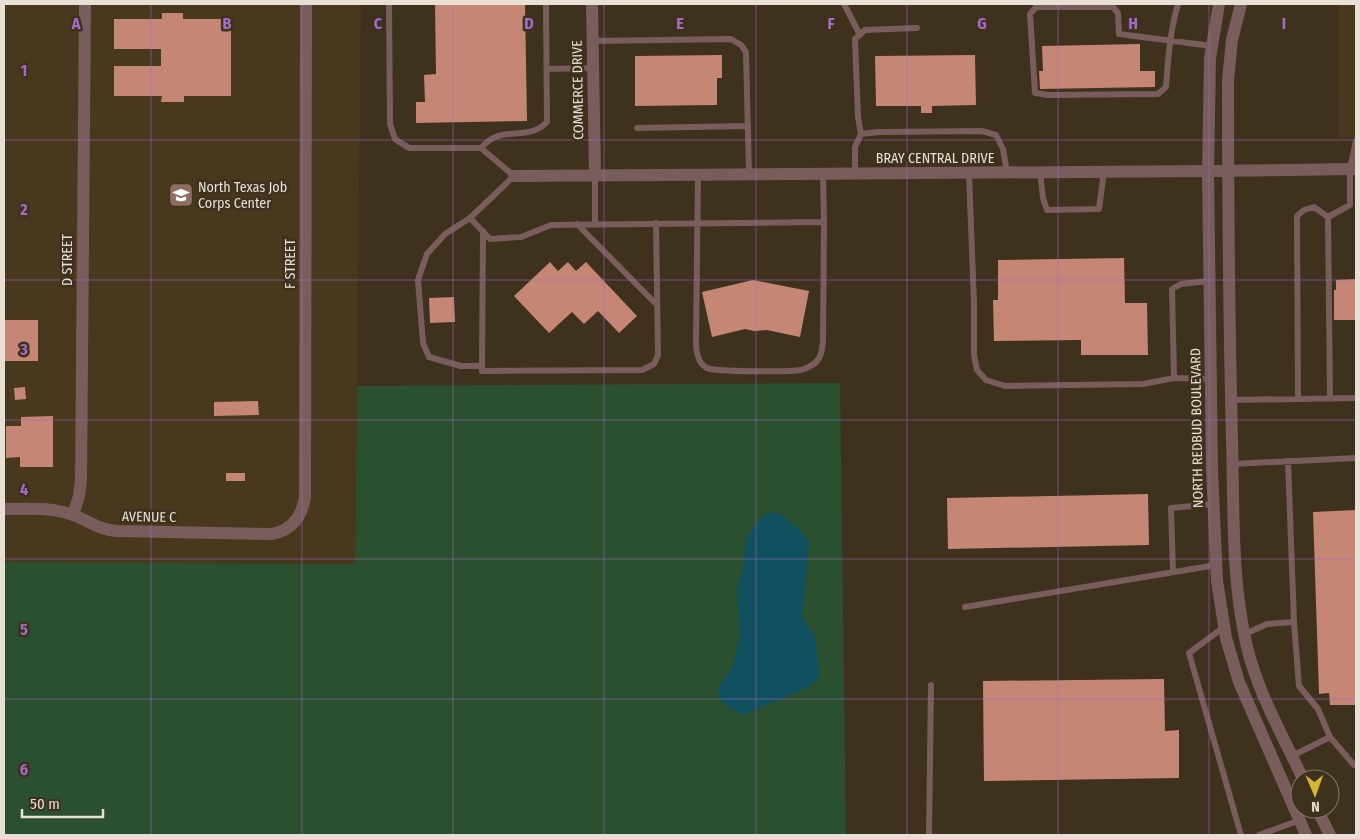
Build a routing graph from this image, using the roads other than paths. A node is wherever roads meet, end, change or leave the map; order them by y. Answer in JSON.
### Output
{"nodes":[{"id":1,"x":85,"y":4,"type":"edge"},
{"id":2,"x":306,"y":4,"type":"edge"},
{"id":3,"x":388,"y":4,"type":"edge"},
{"id":4,"x":546,"y":4,"type":"edge"},
{"id":5,"x":592,"y":4,"type":"edge"},
{"id":6,"x":844,"y":4,"type":"edge"},
{"id":7,"x":1178,"y":4,"type":"edge"},
{"id":8,"x":1219,"y":4,"type":"edge"},
{"id":9,"x":1241,"y":4,"type":"edge"},
{"id":10,"x":917,"y":28,"type":"dead end"},
{"id":11,"x":860,"y":35,"type":"junction"},
{"id":12,"x":1171,"y":39,"type":"junction"},
{"id":13,"x":592,"y":41,"type":"junction"},
{"id":14,"x":1212,"y":46,"type":"junction"},
{"id":15,"x":593,"y":68,"type":"junction"},
{"id":16,"x":547,"y":69,"type":"junction"},
{"id":17,"x":748,"y":126,"type":"junction"},
{"id":18,"x":637,"y":128,"type":"dead end"},
{"id":19,"x":861,"y":134,"type":"junction"},
{"id":20,"x":1356,"y":141,"type":"edge"},
{"id":21,"x":481,"y":148,"type":"junction"},
{"id":22,"x":1353,"y":169,"type":"edge"},
{"id":23,"x":1228,"y":170,"type":"junction"},
{"id":24,"x":1104,"y":171,"type":"junction"},
{"id":25,"x":1208,"y":171,"type":"junction"},
{"id":26,"x":1007,"y":172,"type":"junction"},
{"id":27,"x":1040,"y":172,"type":"junction"},
{"id":28,"x":855,"y":173,"type":"junction"},
{"id":29,"x":969,"y":173,"type":"junction"},
{"id":30,"x":698,"y":174,"type":"junction"},
{"id":31,"x":749,"y":174,"type":"junction"},
{"id":32,"x":823,"y":174,"type":"junction"},
{"id":33,"x":595,"y":175,"type":"junction"},
{"id":34,"x":514,"y":176,"type":"junction"},
{"id":35,"x":1353,"y":205,"type":"edge"},
{"id":36,"x":1328,"y":217,"type":"junction"},
{"id":37,"x":470,"y":218,"type":"junction"},
{"id":38,"x":824,"y":222,"type":"junction"},
{"id":39,"x":699,"y":223,"type":"junction"},
{"id":40,"x":578,"y":224,"type":"junction"},
{"id":41,"x":595,"y":224,"type":"junction"},
{"id":42,"x":656,"y":224,"type":"junction"},
{"id":43,"x":483,"y":231,"type":"junction"},
{"id":44,"x":1209,"y":282,"type":"junction"},
{"id":45,"x":657,"y":305,"type":"junction"},
{"id":46,"x":482,"y":366,"type":"junction"},
{"id":47,"x":1174,"y":378,"type":"junction"},
{"id":48,"x":1211,"y":384,"type":"junction"},
{"id":49,"x":1231,"y":394,"type":"junction"},
{"id":50,"x":1330,"y":398,"type":"junction"},
{"id":51,"x":1356,"y":398,"type":"edge"},
{"id":52,"x":1298,"y":399,"type":"junction"},
{"id":53,"x":1356,"y":458,"type":"edge"},
{"id":54,"x":1288,"y":461,"type":"junction"},
{"id":55,"x":1233,"y":464,"type":"junction"},
{"id":56,"x":1214,"y":504,"type":"junction"},
{"id":57,"x":4,"y":509,"type":"edge"},
{"id":58,"x":73,"y":515,"type":"junction"},
{"id":59,"x":295,"y":522,"type":"joint"},
{"id":60,"x":1216,"y":565,"type":"junction"},
{"id":61,"x":1173,"y":572,"type":"junction"},
{"id":62,"x":965,"y":607,"type":"dead end"},
{"id":63,"x":1294,"y":622,"type":"junction"},
{"id":64,"x":1225,"y":632,"type":"junction"},
{"id":65,"x":1244,"y":634,"type":"junction"},
{"id":66,"x":931,"y":686,"type":"dead end"},
{"id":67,"x":1330,"y":737,"type":"junction"},
{"id":68,"x":1292,"y":756,"type":"junction"},
{"id":69,"x":1356,"y":764,"type":"edge"},
{"id":70,"x":1298,"y":769,"type":"edge"},
{"id":71,"x":1322,"y":819,"type":"edge"},
{"id":72,"x":1300,"y":820,"type":"junction"},
{"id":73,"x":930,"y":835,"type":"edge"},
{"id":74,"x":1241,"y":835,"type":"edge"},
{"id":75,"x":1259,"y":835,"type":"edge"},
{"id":76,"x":1306,"y":835,"type":"edge"},
{"id":77,"x":1330,"y":835,"type":"edge"}],
"edges":[{"from":1,"to":58,"type":"street","name":"D STREET"},
{"from":2,"to":59,"type":"street","name":"F STREET"},
{"from":3,"to":21,"type":"lane"},
{"from":4,"to":16,"type":"lane"},
{"from":5,"to":13,"type":"street","name":"COMMERCE DRIVE"},
{"from":6,"to":11,"type":"lane"},
{"from":7,"to":12,"type":"lane"},
{"from":8,"to":14,"type":"street","name":"NORTH REDBUD BOULEVARD"},
{"from":9,"to":23,"type":"street"},
{"from":10,"to":11,"type":"lane"},
{"from":11,"to":19,"type":"lane"},
{"from":12,"to":12,"type":"lane"},
{"from":12,"to":14,"type":"lane"},
{"from":13,"to":15,"type":"street","name":"COMMERCE DRIVE"},
{"from":13,"to":17,"type":"lane"},
{"from":14,"to":25,"type":"street","name":"NORTH REDBUD BOULEVARD"},
{"from":15,"to":16,"type":"lane"},
{"from":15,"to":33,"type":"street","name":"COMMERCE DRIVE"},
{"from":16,"to":21,"type":"lane"},
{"from":17,"to":18,"type":"lane"},
{"from":17,"to":31,"type":"lane"},
{"from":19,"to":26,"type":"lane"},
{"from":19,"to":28,"type":"lane"},
{"from":20,"to":22,"type":"lane"},
{"from":21,"to":34,"type":"lane"},
{"from":22,"to":23,"type":"street","name":"BRAY CENTRAL DRIVE"},
{"from":22,"to":35,"type":"lane"},
{"from":23,"to":25,"type":"street","name":"BRAY CENTRAL DRIVE"},
{"from":23,"to":49,"type":"street"},
{"from":24,"to":25,"type":"street","name":"BRAY CENTRAL DRIVE"},
{"from":24,"to":27,"type":"street","name":"BRAY CENTRAL DRIVE"},
{"from":24,"to":27,"type":"lane"},
{"from":25,"to":44,"type":"street","name":"NORTH REDBUD BOULEVARD"},
{"from":26,"to":27,"type":"street","name":"BRAY CENTRAL DRIVE"},
{"from":26,"to":29,"type":"street","name":"BRAY CENTRAL DRIVE"},
{"from":28,"to":29,"type":"street","name":"BRAY CENTRAL DRIVE"},
{"from":28,"to":32,"type":"street","name":"BRAY CENTRAL DRIVE"},
{"from":29,"to":47,"type":"lane"},
{"from":30,"to":31,"type":"street","name":"BRAY CENTRAL DRIVE"},
{"from":30,"to":33,"type":"street","name":"BRAY CENTRAL DRIVE"},
{"from":30,"to":39,"type":"lane"},
{"from":31,"to":32,"type":"street","name":"BRAY CENTRAL DRIVE"},
{"from":32,"to":38,"type":"lane"},
{"from":33,"to":34,"type":"street","name":"BRAY CENTRAL DRIVE"},
{"from":33,"to":41,"type":"lane"},
{"from":34,"to":37,"type":"lane"},
{"from":35,"to":36,"type":"lane"},
{"from":36,"to":50,"type":"lane"},
{"from":36,"to":52,"type":"lane"},
{"from":37,"to":43,"type":"lane"},
{"from":37,"to":46,"type":"lane"},
{"from":38,"to":39,"type":"lane"},
{"from":38,"to":39,"type":"lane"},
{"from":39,"to":42,"type":"lane"},
{"from":40,"to":41,"type":"lane"},
{"from":40,"to":43,"type":"lane"},
{"from":40,"to":45,"type":"lane"},
{"from":41,"to":42,"type":"lane"},
{"from":42,"to":45,"type":"lane"},
{"from":43,"to":46,"type":"lane"},
{"from":44,"to":47,"type":"lane"},
{"from":44,"to":48,"type":"street","name":"NORTH REDBUD BOULEVARD"},
{"from":45,"to":46,"type":"lane"},
{"from":47,"to":48,"type":"lane"},
{"from":48,"to":49,"type":"street"},
{"from":48,"to":56,"type":"street","name":"NORTH REDBUD BOULEVARD"},
{"from":49,"to":52,"type":"lane"},
{"from":49,"to":55,"type":"street"},
{"from":50,"to":51,"type":"lane"},
{"from":50,"to":52,"type":"lane"},
{"from":53,"to":54,"type":"lane"},
{"from":54,"to":55,"type":"lane"},
{"from":54,"to":63,"type":"lane"},
{"from":55,"to":65,"type":"street"},
{"from":56,"to":60,"type":"street","name":"NORTH REDBUD BOULEVARD"},
{"from":56,"to":61,"type":"lane"},
{"from":57,"to":58,"type":"street","name":"AVENUE C"},
{"from":58,"to":59,"type":"street","name":"AVENUE C"},
{"from":60,"to":61,"type":"lane"},
{"from":60,"to":64,"type":"street","name":"NORTH REDBUD BOULEVARD"},
{"from":61,"to":62,"type":"lane"},
{"from":63,"to":65,"type":"lane"},
{"from":63,"to":67,"type":"lane"},
{"from":64,"to":65,"type":"street"},
{"from":64,"to":72,"type":"street","name":"NORTH REDBUD BOULEVARD"},
{"from":64,"to":74,"type":"lane"},
{"from":65,"to":68,"type":"street"},
{"from":66,"to":73,"type":"lane"},
{"from":67,"to":68,"type":"lane"},
{"from":67,"to":69,"type":"lane"},
{"from":68,"to":70,"type":"street"},
{"from":71,"to":77,"type":"street"},
{"from":72,"to":75,"type":"lane"},
{"from":72,"to":76,"type":"street","name":"NORTH REDBUD BOULEVARD"}]}
